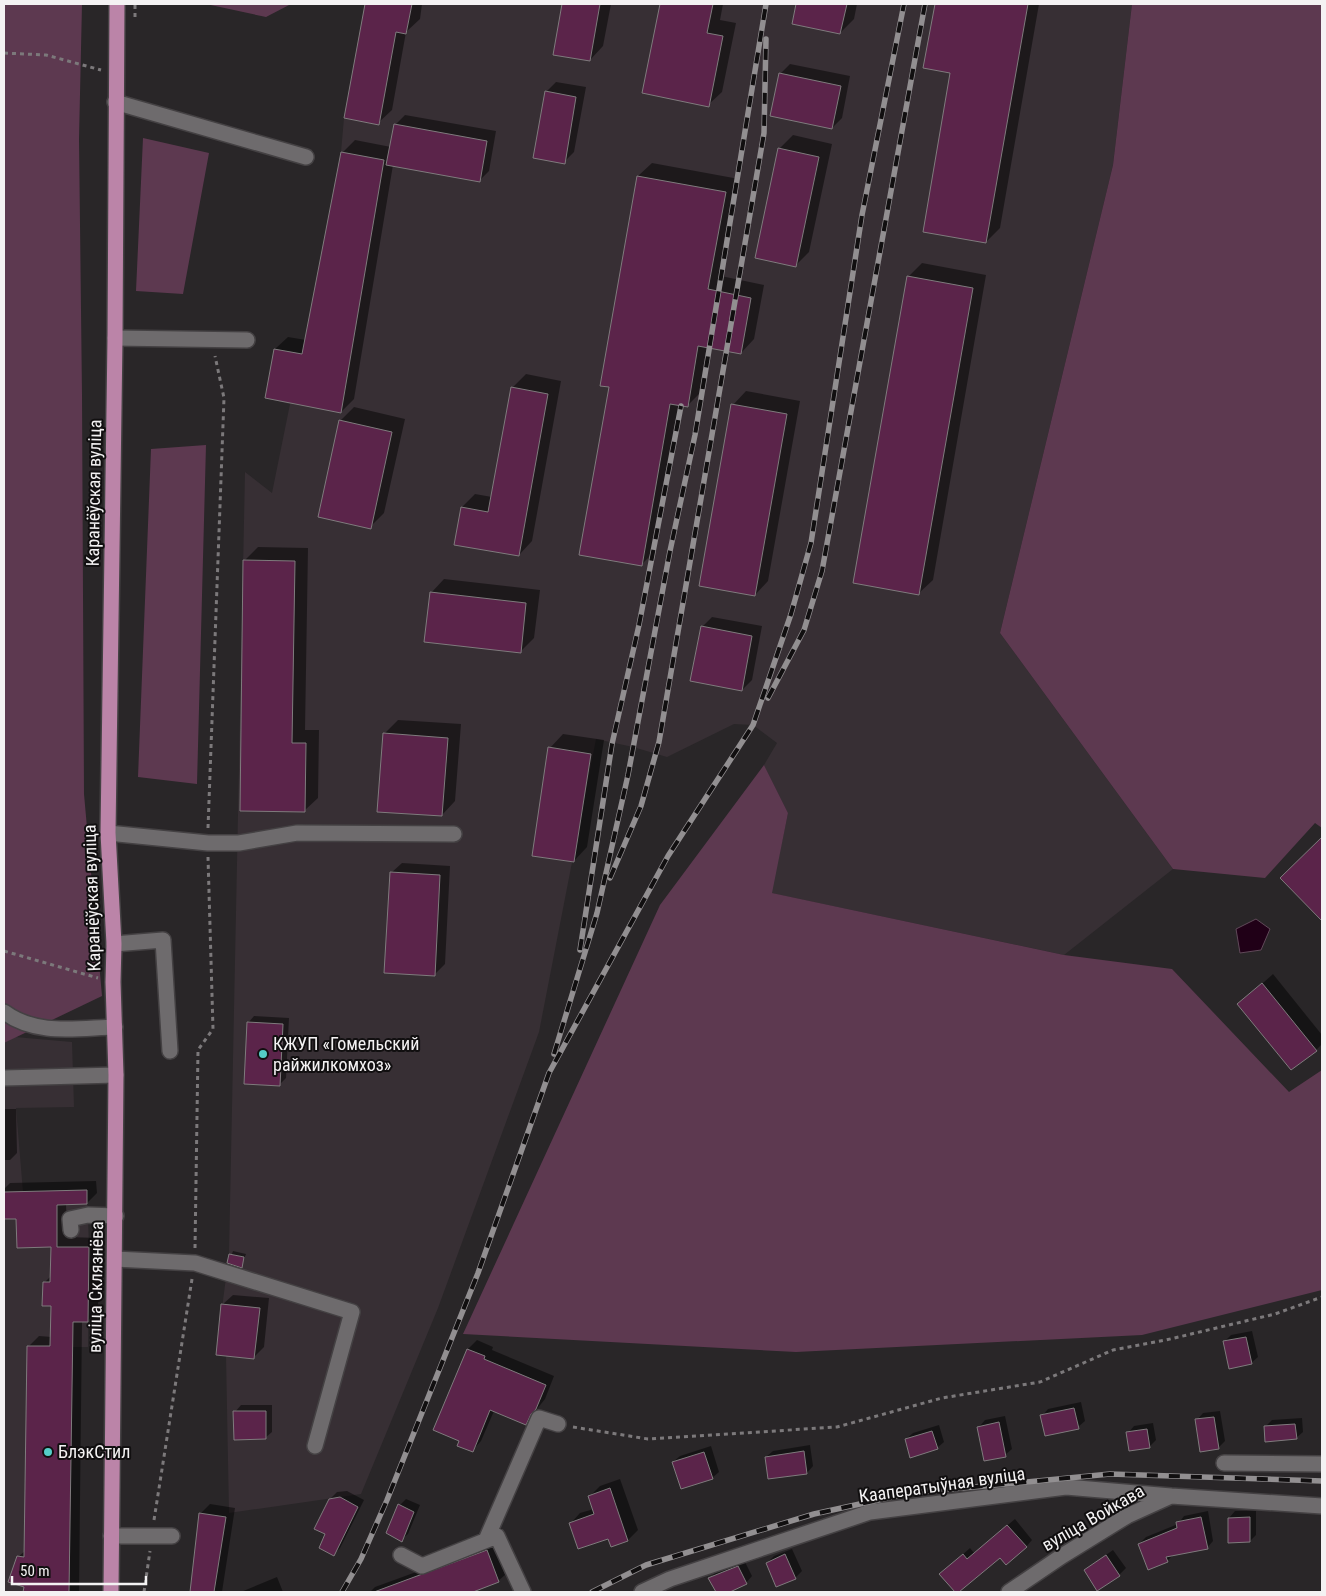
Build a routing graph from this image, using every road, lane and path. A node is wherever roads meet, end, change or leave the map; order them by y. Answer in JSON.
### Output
{"nodes":[{"id":1,"x":117,"y":4,"type":"edge"},
{"id":2,"x":4,"y":53,"type":"edge"},
{"id":3,"x":115,"y":74,"type":"junction"},
{"id":4,"x":115,"y":102,"type":"junction"},
{"id":5,"x":306,"y":157,"type":"dead end"},
{"id":6,"x":115,"y":338,"type":"junction"},
{"id":7,"x":212,"y":339,"type":"junction"},
{"id":8,"x":248,"y":340,"type":"dead end"},
{"id":9,"x":108,"y":833,"type":"junction"},
{"id":10,"x":454,"y":834,"type":"dead end"},
{"id":11,"x":208,"y":842,"type":"junction"},
{"id":12,"x":114,"y":944,"type":"junction"},
{"id":13,"x":4,"y":951,"type":"edge"},
{"id":14,"x":113,"y":982,"type":"junction"},
{"id":15,"x":4,"y":1012,"type":"edge"},
{"id":16,"x":115,"y":1027,"type":"junction"},
{"id":17,"x":170,"y":1051,"type":"dead end"},
{"id":18,"x":116,"y":1076,"type":"junction"},
{"id":19,"x":4,"y":1078,"type":"edge"},
{"id":20,"x":116,"y":1216,"type":"junction"},
{"id":21,"x":71,"y":1230,"type":"dead end"},
{"id":22,"x":115,"y":1260,"type":"junction"},
{"id":23,"x":195,"y":1263,"type":"junction"},
{"id":24,"x":1322,"y":1297,"type":"edge"},
{"id":25,"x":558,"y":1424,"type":"joint"},
{"id":26,"x":315,"y":1446,"type":"dead end"},
{"id":27,"x":1224,"y":1463,"type":"dead end"},
{"id":28,"x":1322,"y":1464,"type":"edge"},
{"id":29,"x":1170,"y":1496,"type":"junction"},
{"id":30,"x":1322,"y":1506,"type":"edge"},
{"id":31,"x":111,"y":1536,"type":"junction"},
{"id":32,"x":172,"y":1536,"type":"dead end"},
{"id":33,"x":152,"y":1537,"type":"junction"},
{"id":34,"x":486,"y":1540,"type":"junction"},
{"id":35,"x":401,"y":1555,"type":"dead end"},
{"id":36,"x":112,"y":1592,"type":"edge"},
{"id":37,"x":144,"y":1592,"type":"edge"},
{"id":38,"x":523,"y":1592,"type":"edge"},
{"id":39,"x":642,"y":1592,"type":"edge"},
{"id":40,"x":1009,"y":1592,"type":"edge"}],
"edges":[{"from":1,"to":3,"type":"main road","name":"Каранёўская вуліца"},
{"from":2,"to":3,"type":"path"},
{"from":3,"to":4,"type":"main road","name":"Каранёўская вуліца"},
{"from":4,"to":5,"type":"street"},
{"from":4,"to":6,"type":"main road","name":"Каранёўская вуліца"},
{"from":6,"to":7,"type":"street"},
{"from":6,"to":9,"type":"main road","name":"Каранёўская вуліца"},
{"from":7,"to":8,"type":"street"},
{"from":7,"to":11,"type":"path"},
{"from":9,"to":11,"type":"street"},
{"from":9,"to":12,"type":"main road","name":"Каранёўская вуліца"},
{"from":10,"to":11,"type":"street"},
{"from":11,"to":23,"type":"path"},
{"from":12,"to":14,"type":"main road","name":"Каранёўская вуліца"},
{"from":12,"to":17,"type":"street"},
{"from":13,"to":14,"type":"path"},
{"from":14,"to":16,"type":"main road","name":"вуліца Склязнёва"},
{"from":15,"to":16,"type":"street"},
{"from":16,"to":18,"type":"main road","name":"вуліца Склязнёва"},
{"from":18,"to":19,"type":"street"},
{"from":18,"to":20,"type":"main road","name":"вуліца Склязнёва"},
{"from":20,"to":21,"type":"street"},
{"from":20,"to":22,"type":"main road","name":"вуліца Склязнёва"},
{"from":22,"to":23,"type":"street"},
{"from":22,"to":31,"type":"main road","name":"вуліца Склязнёва"},
{"from":23,"to":26,"type":"street"},
{"from":23,"to":33,"type":"path"},
{"from":24,"to":25,"type":"path"},
{"from":25,"to":34,"type":"street"},
{"from":27,"to":28,"type":"street"},
{"from":29,"to":30,"type":"street","name":"вуліца Войкава"},
{"from":29,"to":39,"type":"street","name":"Кааператыўная вуліца"},
{"from":29,"to":40,"type":"street","name":"вуліца Войкава"},
{"from":31,"to":33,"type":"street"},
{"from":31,"to":36,"type":"main road","name":"вуліца Склязнёва"},
{"from":32,"to":33,"type":"street"},
{"from":33,"to":37,"type":"path"},
{"from":34,"to":35,"type":"street"},
{"from":34,"to":38,"type":"street"}]}
